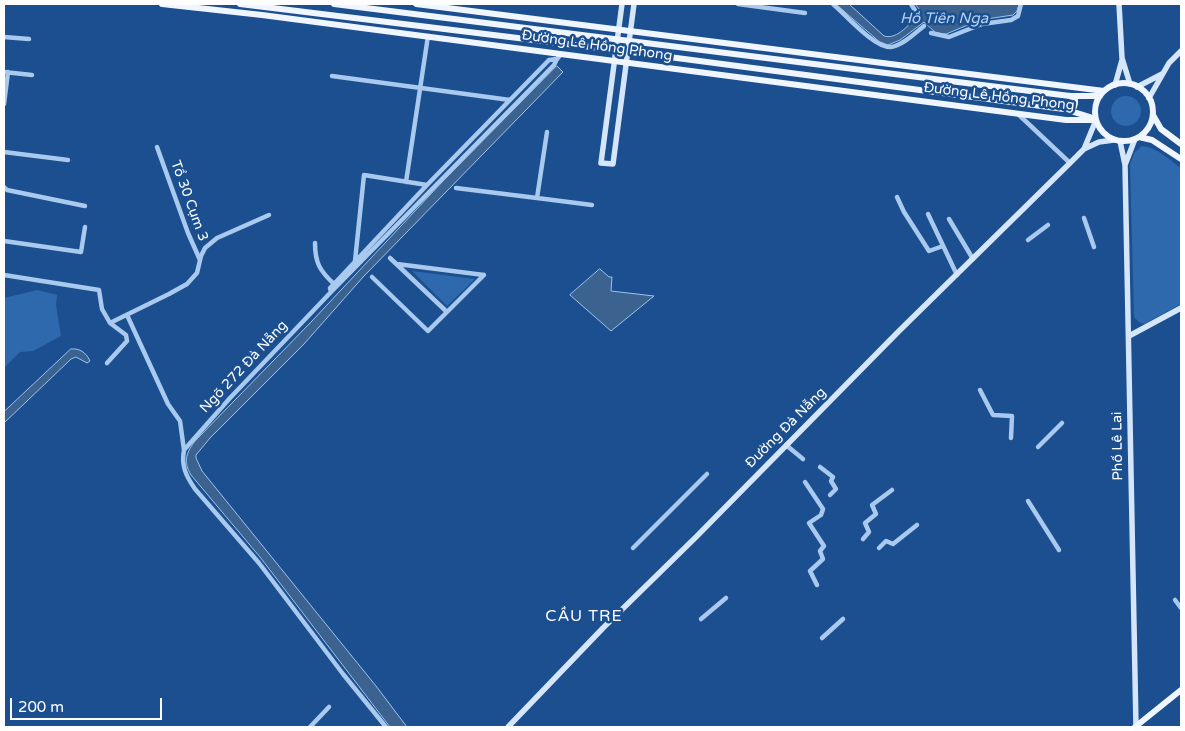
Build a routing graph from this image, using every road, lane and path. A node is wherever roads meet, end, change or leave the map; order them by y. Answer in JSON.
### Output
{"nodes":[{"id":1,"x":162,"y":4,"type":"edge"},
{"id":2,"x":240,"y":4,"type":"edge"},
{"id":3,"x":334,"y":4,"type":"edge"},
{"id":4,"x":416,"y":4,"type":"edge"},
{"id":5,"x":622,"y":4,"type":"edge"},
{"id":6,"x":634,"y":4,"type":"edge"},
{"id":7,"x":738,"y":4,"type":"edge"},
{"id":8,"x":775,"y":4,"type":"edge"},
{"id":9,"x":833,"y":4,"type":"edge"},
{"id":10,"x":911,"y":4,"type":"edge"},
{"id":11,"x":1021,"y":4,"type":"edge"},
{"id":12,"x":1119,"y":4,"type":"edge"},
{"id":13,"x":430,"y":5,"type":"edge"},
{"id":14,"x":780,"y":9,"type":"junction"},
{"id":15,"x":916,"y":12,"type":"dead end"},
{"id":16,"x":805,"y":13,"type":"dead end"},
{"id":17,"x":924,"y":26,"type":"dead end"},
{"id":18,"x":618,"y":29,"type":"junction"},
{"id":19,"x":630,"y":30,"type":"junction"},
{"id":20,"x":931,"y":33,"type":"dead end"},
{"id":21,"x":428,"y":36,"type":"junction"},
{"id":22,"x":4,"y":37,"type":"edge"},
{"id":23,"x":29,"y":40,"type":"dead end"},
{"id":24,"x":617,"y":40,"type":"junction"},
{"id":25,"x":629,"y":42,"type":"junction"},
{"id":26,"x":616,"y":50,"type":"junction"},
{"id":27,"x":1181,"y":51,"type":"edge"},
{"id":28,"x":628,"y":52,"type":"junction"},
{"id":29,"x":559,"y":56,"type":"junction"},
{"id":30,"x":1122,"y":58,"type":"junction"},
{"id":31,"x":614,"y":62,"type":"junction"},
{"id":32,"x":626,"y":63,"type":"junction"},
{"id":33,"x":6,"y":72,"type":"edge"},
{"id":34,"x":949,"y":72,"type":"junction"},
{"id":35,"x":1164,"y":73,"type":"junction"},
{"id":36,"x":797,"y":74,"type":"junction"},
{"id":37,"x":32,"y":75,"type":"dead end"},
{"id":38,"x":332,"y":76,"type":"dead end"},
{"id":39,"x":948,"y":81,"type":"junction"},
{"id":40,"x":795,"y":84,"type":"junction"},
{"id":41,"x":1130,"y":84,"type":"junction"},
{"id":42,"x":1115,"y":85,"type":"junction"},
{"id":43,"x":1137,"y":87,"type":"junction"},
{"id":44,"x":421,"y":88,"type":"junction"},
{"id":45,"x":947,"y":93,"type":"junction"},
{"id":46,"x":1102,"y":94,"type":"junction"},
{"id":47,"x":1070,"y":96,"type":"junction"},
{"id":48,"x":1149,"y":98,"type":"junction"},
{"id":49,"x":510,"y":100,"type":"junction"},
{"id":50,"x":945,"y":103,"type":"junction"},
{"id":51,"x":4,"y":104,"type":"edge"},
{"id":52,"x":1068,"y":109,"type":"junction"},
{"id":53,"x":1017,"y":113,"type":"junction"},
{"id":54,"x":1153,"y":113,"type":"junction"},
{"id":55,"x":1096,"y":120,"type":"junction"},
{"id":56,"x":547,"y":132,"type":"dead end"},
{"id":57,"x":1137,"y":138,"type":"junction"},
{"id":58,"x":1117,"y":140,"type":"junction"},
{"id":59,"x":1181,"y":144,"type":"edge"},
{"id":60,"x":157,"y":148,"type":"dead end"},
{"id":61,"x":1084,"y":149,"type":"junction"},
{"id":62,"x":4,"y":152,"type":"edge"},
{"id":63,"x":1181,"y":159,"type":"edge"},
{"id":64,"x":68,"y":160,"type":"dead end"},
{"id":65,"x":1070,"y":163,"type":"junction"},
{"id":66,"x":1125,"y":165,"type":"junction"},
{"id":67,"x":406,"y":182,"type":"junction"},
{"id":68,"x":427,"y":185,"type":"junction"},
{"id":69,"x":5,"y":188,"type":"edge"},
{"id":70,"x":456,"y":188,"type":"dead end"},
{"id":71,"x":897,"y":197,"type":"dead end"},
{"id":72,"x":537,"y":198,"type":"junction"},
{"id":73,"x":592,"y":205,"type":"dead end"},
{"id":74,"x":85,"y":206,"type":"dead end"},
{"id":75,"x":928,"y":214,"type":"dead end"},
{"id":76,"x":269,"y":215,"type":"dead end"},
{"id":77,"x":1084,"y":218,"type":"dead end"},
{"id":78,"x":949,"y":219,"type":"dead end"},
{"id":79,"x":1048,"y":225,"type":"dead end"},
{"id":80,"x":85,"y":227,"type":"dead end"},
{"id":81,"x":4,"y":240,"type":"edge"},
{"id":82,"x":1028,"y":240,"type":"dead end"},
{"id":83,"x":315,"y":244,"type":"dead end"},
{"id":84,"x":943,"y":246,"type":"junction"},
{"id":85,"x":1094,"y":246,"type":"dead end"},
{"id":86,"x":390,"y":258,"type":"dead end"},
{"id":87,"x":973,"y":260,"type":"junction"},
{"id":88,"x":355,"y":261,"type":"junction"},
{"id":89,"x":201,"y":262,"type":"junction"},
{"id":90,"x":397,"y":264,"type":"junction"},
{"id":91,"x":4,"y":275,"type":"edge"},
{"id":92,"x":957,"y":275,"type":"junction"},
{"id":93,"x":372,"y":277,"type":"dead end"},
{"id":94,"x":334,"y":284,"type":"junction"},
{"id":95,"x":331,"y":292,"type":"junction"},
{"id":96,"x":1181,"y":308,"type":"edge"},
{"id":97,"x":447,"y":312,"type":"junction"},
{"id":98,"x":127,"y":315,"type":"junction"},
{"id":99,"x":110,"y":323,"type":"junction"},
{"id":100,"x":126,"y":336,"type":"junction"},
{"id":101,"x":1129,"y":336,"type":"junction"},
{"id":102,"x":138,"y":340,"type":"junction"},
{"id":103,"x":108,"y":363,"type":"dead end"},
{"id":104,"x":980,"y":390,"type":"dead end"},
{"id":105,"x":1062,"y":423,"type":"dead end"},
{"id":106,"x":182,"y":433,"type":"junction"},
{"id":107,"x":1011,"y":438,"type":"dead end"},
{"id":108,"x":192,"y":439,"type":"junction"},
{"id":109,"x":786,"y":445,"type":"junction"},
{"id":110,"x":1038,"y":447,"type":"dead end"},
{"id":111,"x":184,"y":450,"type":"junction"},
{"id":112,"x":804,"y":459,"type":"dead end"},
{"id":113,"x":820,"y":467,"type":"dead end"},
{"id":114,"x":706,"y":474,"type":"dead end"},
{"id":115,"x":805,"y":482,"type":"dead end"},
{"id":116,"x":892,"y":490,"type":"dead end"},
{"id":117,"x":830,"y":495,"type":"dead end"},
{"id":118,"x":1028,"y":501,"type":"dead end"},
{"id":119,"x":916,"y":525,"type":"dead end"},
{"id":120,"x":863,"y":539,"type":"dead end"},
{"id":121,"x":633,"y":548,"type":"dead end"},
{"id":122,"x":879,"y":548,"type":"dead end"},
{"id":123,"x":1059,"y":550,"type":"dead end"},
{"id":124,"x":817,"y":585,"type":"dead end"},
{"id":125,"x":726,"y":598,"type":"dead end"},
{"id":126,"x":1175,"y":600,"type":"dead end"},
{"id":127,"x":1181,"y":608,"type":"edge"},
{"id":128,"x":701,"y":619,"type":"dead end"},
{"id":129,"x":843,"y":619,"type":"dead end"},
{"id":130,"x":822,"y":638,"type":"dead end"},
{"id":131,"x":1181,"y":690,"type":"edge"},
{"id":132,"x":329,"y":707,"type":"dead end"},
{"id":133,"x":310,"y":727,"type":"edge"},
{"id":134,"x":386,"y":727,"type":"edge"},
{"id":135,"x":508,"y":727,"type":"edge"},
{"id":136,"x":1136,"y":727,"type":"edge"}],
"edges":[{"from":1,"to":21,"type":"main road","name":"Đường Lê Hồng Phong"},
{"from":2,"to":26,"type":"main road","name":"Đường Lê Hồng Phong"},
{"from":3,"to":24,"type":"main road","name":"Đường Lê Hồng Phong"},
{"from":4,"to":13,"type":"main road","name":"Đường Lê Hồng Phong"},
{"from":5,"to":18,"type":"main road"},
{"from":6,"to":19,"type":"main road"},
{"from":7,"to":14,"type":"street"},
{"from":8,"to":14,"type":"street"},
{"from":9,"to":17,"type":"street"},
{"from":10,"to":15,"type":"street"},
{"from":11,"to":20,"type":"street"},
{"from":12,"to":30,"type":"main road"},
{"from":13,"to":18,"type":"main road","name":"Đường Lê Hồng Phong"},
{"from":14,"to":16,"type":"street"},
{"from":18,"to":19,"type":"main road","name":"Đường Lê Hồng Phong"},
{"from":18,"to":24,"type":"main road"},
{"from":19,"to":25,"type":"main road"},
{"from":19,"to":34,"type":"main road","name":"Đường Lê Hồng Phong"},
{"from":21,"to":29,"type":"main road","name":"Đường Lê Hồng Phong"},
{"from":21,"to":44,"type":"street"},
{"from":22,"to":23,"type":"street"},
{"from":24,"to":25,"type":"main road","name":"Đường Lê Hồng Phong"},
{"from":24,"to":26,"type":"main road"},
{"from":25,"to":28,"type":"main road"},
{"from":25,"to":39,"type":"main road","name":"Đường Lê Hồng Phong"},
{"from":26,"to":28,"type":"main road","name":"Đường Lê Hồng Phong"},
{"from":26,"to":31,"type":"main road"},
{"from":27,"to":35,"type":"main road"},
{"from":28,"to":32,"type":"main road"},
{"from":28,"to":36,"type":"main road","name":"Đường Lê Hồng Phong"},
{"from":29,"to":31,"type":"main road","name":"Đường Lê Hồng Phong"},
{"from":29,"to":49,"type":"street","name":"Ngõ 272 Đà Nẵng"},
{"from":29,"to":95,"type":"street"},
{"from":30,"to":41,"type":"main road"},
{"from":30,"to":42,"type":"main road"},
{"from":31,"to":32,"type":"main road","name":"Đường Lê Hồng Phong"},
{"from":31,"to":32,"type":"main road"},
{"from":32,"to":40,"type":"main road","name":"Đường Lê Hồng Phong"},
{"from":33,"to":37,"type":"street"},
{"from":33,"to":51,"type":"street"},
{"from":34,"to":39,"type":"main road"},
{"from":34,"to":46,"type":"main road","name":"Đường Lê Hồng Phong"},
{"from":35,"to":43,"type":"main road"},
{"from":35,"to":48,"type":"main road"},
{"from":36,"to":40,"type":"main road"},
{"from":36,"to":45,"type":"main road","name":"Đường Lê Hồng Phong"},
{"from":38,"to":44,"type":"street"},
{"from":39,"to":47,"type":"main road","name":"Đường Lê Hồng Phong"},
{"from":40,"to":50,"type":"main road","name":"Đường Lê Hồng Phong"},
{"from":41,"to":42,"type":"main road"},
{"from":41,"to":43,"type":"main road"},
{"from":42,"to":46,"type":"main road"},
{"from":43,"to":48,"type":"main road"},
{"from":44,"to":49,"type":"street"},
{"from":44,"to":67,"type":"street"},
{"from":45,"to":50,"type":"main road"},
{"from":45,"to":52,"type":"main road","name":"Đường Lê Hồng Phong"},
{"from":46,"to":47,"type":"main road","name":"Đường Lê Hồng Phong"},
{"from":46,"to":55,"type":"main road"},
{"from":47,"to":52,"type":"main road"},
{"from":48,"to":54,"type":"main road"},
{"from":49,"to":68,"type":"street","name":"Ngõ 272 Đà Nẵng"},
{"from":50,"to":53,"type":"main road","name":"Đường Lê Hồng Phong"},
{"from":52,"to":55,"type":"main road","name":"Đường Lê Hồng Phong"},
{"from":53,"to":55,"type":"main road","name":"Đường Lê Hồng Phong"},
{"from":53,"to":65,"type":"street"},
{"from":54,"to":57,"type":"main road"},
{"from":54,"to":59,"type":"main road"},
{"from":55,"to":58,"type":"main road"},
{"from":55,"to":61,"type":"main road","name":"Đường Đà Nẵng"},
{"from":56,"to":72,"type":"street"},
{"from":57,"to":58,"type":"main road"},
{"from":57,"to":63,"type":"main road"},
{"from":57,"to":66,"type":"main road","name":"Phố Lê Lai"},
{"from":58,"to":61,"type":"main road","name":"Đường Đà Nẵng"},
{"from":58,"to":66,"type":"main road","name":"Phố Lê Lai"},
{"from":60,"to":89,"type":"street","name":"Tổ 30 Cụm 3"},
{"from":61,"to":65,"type":"main road","name":"Đường Đà Nẵng"},
{"from":62,"to":64,"type":"street"},
{"from":65,"to":87,"type":"main road","name":"Đường Đà Nẵng"},
{"from":66,"to":101,"type":"main road","name":"Phố Lê Lai"},
{"from":67,"to":68,"type":"street"},
{"from":67,"to":88,"type":"street"},
{"from":68,"to":88,"type":"street","name":"Ngõ 272 Đà Nẵng"},
{"from":69,"to":74,"type":"street"},
{"from":70,"to":72,"type":"street"},
{"from":71,"to":84,"type":"street"},
{"from":72,"to":73,"type":"street"},
{"from":75,"to":84,"type":"street"},
{"from":76,"to":89,"type":"street"},
{"from":77,"to":85,"type":"street"},
{"from":78,"to":87,"type":"street"},
{"from":79,"to":82,"type":"street"},
{"from":80,"to":81,"type":"street"},
{"from":83,"to":94,"type":"street"},
{"from":84,"to":92,"type":"street"},
{"from":86,"to":90,"type":"street"},
{"from":87,"to":92,"type":"main road","name":"Đường Đà Nẵng"},
{"from":88,"to":94,"type":"street","name":"Ngõ 272 Đà Nẵng"},
{"from":89,"to":98,"type":"street"},
{"from":90,"to":97,"type":"street"},
{"from":90,"to":97,"type":"street"},
{"from":91,"to":99,"type":"street"},
{"from":92,"to":109,"type":"main road","name":"Đường Đà Nẵng"},
{"from":93,"to":97,"type":"street"},
{"from":94,"to":95,"type":"street","name":"Ngõ 272 Đà Nẵng"},
{"from":95,"to":108,"type":"street","name":"Ngõ 272 Đà Nẵng"},
{"from":96,"to":101,"type":"main road"},
{"from":98,"to":99,"type":"street"},
{"from":98,"to":102,"type":"street"},
{"from":99,"to":100,"type":"street"},
{"from":100,"to":102,"type":"street"},
{"from":100,"to":103,"type":"street"},
{"from":101,"to":136,"type":"main road","name":"Phố Lê Lai"},
{"from":102,"to":106,"type":"street"},
{"from":104,"to":107,"type":"street"},
{"from":105,"to":110,"type":"street"},
{"from":106,"to":108,"type":"street"},
{"from":106,"to":111,"type":"street"},
{"from":108,"to":111,"type":"street","name":"Ngõ 272 Đà Nẵng"},
{"from":109,"to":112,"type":"street"},
{"from":109,"to":135,"type":"main road","name":"Đường Đà Nẵng"},
{"from":111,"to":134,"type":"street"},
{"from":113,"to":117,"type":"street"},
{"from":114,"to":121,"type":"street"},
{"from":115,"to":124,"type":"street"},
{"from":116,"to":120,"type":"street"},
{"from":118,"to":123,"type":"street"},
{"from":119,"to":122,"type":"street"},
{"from":125,"to":128,"type":"street"},
{"from":126,"to":127,"type":"street"},
{"from":129,"to":130,"type":"street"},
{"from":131,"to":136,"type":"main road"},
{"from":132,"to":133,"type":"street"}]}
